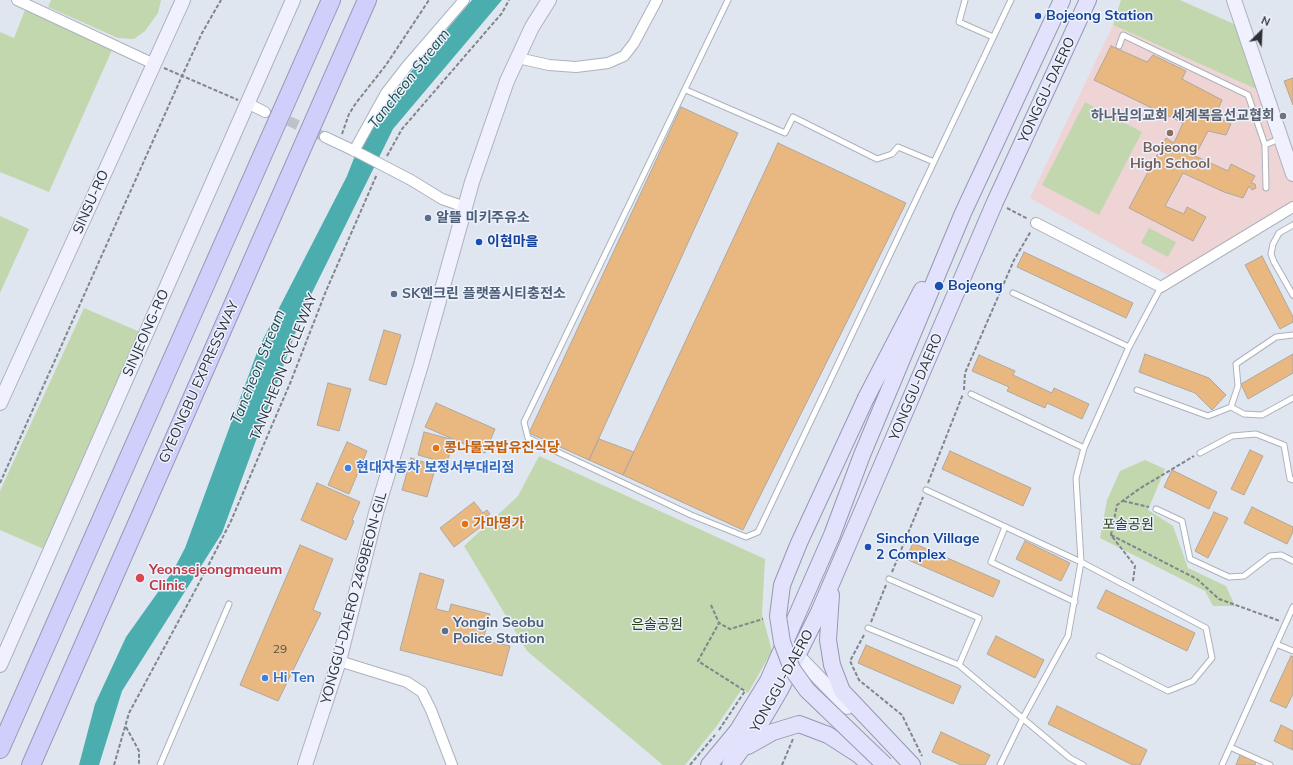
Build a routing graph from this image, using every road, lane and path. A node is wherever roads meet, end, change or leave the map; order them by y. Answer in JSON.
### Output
{"nodes":[{"id":1,"x":17,"y":0,"type":"edge"},
{"id":2,"x":183,"y":0,"type":"edge"},
{"id":3,"x":221,"y":0,"type":"edge"},
{"id":4,"x":293,"y":0,"type":"edge"},
{"id":5,"x":330,"y":0,"type":"edge"},
{"id":6,"x":367,"y":0,"type":"edge"},
{"id":7,"x":429,"y":0,"type":"edge"},
{"id":8,"x":464,"y":0,"type":"edge"},
{"id":9,"x":509,"y":0,"type":"edge"},
{"id":10,"x":549,"y":0,"type":"edge"},
{"id":11,"x":657,"y":0,"type":"edge"},
{"id":12,"x":728,"y":0,"type":"edge"},
{"id":13,"x":965,"y":0,"type":"edge"},
{"id":14,"x":1011,"y":0,"type":"edge"},
{"id":15,"x":1062,"y":0,"type":"edge"},
{"id":16,"x":1088,"y":0,"type":"edge"},
{"id":17,"x":1234,"y":0,"type":"edge"},
{"id":18,"x":993,"y":37,"type":"junction"},
{"id":19,"x":1119,"y":46,"type":"dead end"},
{"id":20,"x":518,"y":58,"type":"junction"},
{"id":21,"x":154,"y":64,"type":"junction"},
{"id":22,"x":182,"y":76,"type":"junction"},
{"id":23,"x":686,"y":90,"type":"junction"},
{"id":24,"x":243,"y":102,"type":"junction"},
{"id":25,"x":265,"y":112,"type":"tunnel mouth"},
{"id":26,"x":325,"y":137,"type":"tunnel mouth"},
{"id":27,"x":1280,"y":139,"type":"junction"},
{"id":28,"x":339,"y":144,"type":"junction"},
{"id":29,"x":1265,"y":145,"type":"junction"},
{"id":30,"x":358,"y":153,"type":"junction"},
{"id":31,"x":384,"y":161,"type":"dead end"},
{"id":32,"x":934,"y":162,"type":"junction"},
{"id":33,"x":380,"y":167,"type":"dead end"},
{"id":34,"x":1293,"y":174,"type":"edge"},
{"id":35,"x":1266,"y":188,"type":"dead end"},
{"id":36,"x":995,"y":202,"type":"junction"},
{"id":37,"x":465,"y":207,"type":"junction"},
{"id":38,"x":1293,"y":207,"type":"edge"},
{"id":39,"x":964,"y":213,"type":"junction"},
{"id":40,"x":1036,"y":223,"type":"junction"},
{"id":41,"x":1293,"y":225,"type":"edge"},
{"id":42,"x":1161,"y":287,"type":"junction"},
{"id":43,"x":1013,"y":294,"type":"dead end"},
{"id":44,"x":1293,"y":294,"type":"edge"},
{"id":45,"x":1293,"y":335,"type":"edge"},
{"id":46,"x":1129,"y":347,"type":"junction"},
{"id":47,"x":1137,"y":390,"type":"dead end"},
{"id":48,"x":972,"y":394,"type":"dead end"},
{"id":49,"x":1293,"y":398,"type":"edge"},
{"id":50,"x":0,"y":403,"type":"edge"},
{"id":51,"x":1231,"y":407,"type":"junction"},
{"id":52,"x":1084,"y":448,"type":"junction"},
{"id":53,"x":1200,"y":453,"type":"joint"},
{"id":54,"x":1293,"y":480,"type":"edge"},
{"id":55,"x":0,"y":484,"type":"edge"},
{"id":56,"x":926,"y":490,"type":"junction"},
{"id":57,"x":1122,"y":501,"type":"junction"},
{"id":58,"x":1156,"y":509,"type":"joint"},
{"id":59,"x":1005,"y":527,"type":"junction"},
{"id":60,"x":832,"y":535,"type":"junction"},
{"id":61,"x":1111,"y":535,"type":"junction"},
{"id":62,"x":1293,"y":561,"type":"edge"},
{"id":63,"x":1081,"y":562,"type":"junction"},
{"id":64,"x":889,"y":579,"type":"junction"},
{"id":65,"x":831,"y":586,"type":"junction"},
{"id":66,"x":1132,"y":589,"type":"junction"},
{"id":67,"x":1075,"y":602,"type":"junction"},
{"id":68,"x":229,"y":604,"type":"dead end"},
{"id":69,"x":711,"y":605,"type":"dead end"},
{"id":70,"x":1293,"y":607,"type":"edge"},
{"id":71,"x":819,"y":612,"type":"junction"},
{"id":72,"x":763,"y":619,"type":"dead end"},
{"id":73,"x":720,"y":623,"type":"junction"},
{"id":74,"x":1287,"y":624,"type":"junction"},
{"id":75,"x":868,"y":628,"type":"junction"},
{"id":76,"x":784,"y":642,"type":"junction"},
{"id":77,"x":1276,"y":644,"type":"junction"},
{"id":78,"x":1293,"y":651,"type":"edge"},
{"id":79,"x":798,"y":656,"type":"junction"},
{"id":80,"x":1099,"y":656,"type":"dead end"},
{"id":81,"x":339,"y":661,"type":"junction"},
{"id":82,"x":0,"y":665,"type":"edge"},
{"id":83,"x":959,"y":665,"type":"junction"},
{"id":84,"x":756,"y":701,"type":"junction"},
{"id":85,"x":1023,"y":718,"type":"junction"},
{"id":86,"x":126,"y":726,"type":"junction"},
{"id":87,"x":1230,"y":747,"type":"junction"},
{"id":88,"x":0,"y":749,"type":"edge"},
{"id":89,"x":743,"y":749,"type":"junction"},
{"id":90,"x":788,"y":751,"type":"dead end"},
{"id":91,"x":917,"y":761,"type":"edge"},
{"id":92,"x":731,"y":764,"type":"edge"},
{"id":93,"x":30,"y":765,"type":"edge"},
{"id":94,"x":114,"y":765,"type":"edge"},
{"id":95,"x":139,"y":765,"type":"edge"},
{"id":96,"x":160,"y":765,"type":"edge"},
{"id":97,"x":305,"y":765,"type":"edge"},
{"id":98,"x":452,"y":765,"type":"edge"},
{"id":99,"x":690,"y":765,"type":"edge"},
{"id":100,"x":709,"y":765,"type":"edge"},
{"id":101,"x":782,"y":765,"type":"edge"},
{"id":102,"x":870,"y":765,"type":"edge"},
{"id":103,"x":885,"y":765,"type":"edge"},
{"id":104,"x":903,"y":765,"type":"edge"},
{"id":105,"x":1000,"y":765,"type":"edge"},
{"id":106,"x":1083,"y":765,"type":"edge"},
{"id":107,"x":1222,"y":765,"type":"edge"},
{"id":108,"x":1270,"y":765,"type":"edge"}],
"edges":[{"from":1,"to":21,"type":"street"},
{"from":2,"to":21,"type":"street","name":"SINSU-RO"},
{"from":3,"to":22,"type":"path"},
{"from":4,"to":24,"type":"street","name":"SINJEONG-RO"},
{"from":5,"to":88,"type":"highway"},
{"from":6,"to":93,"type":"highway","name":"GYEONGBU EXPRESSWAY"},
{"from":7,"to":28,"type":"path"},
{"from":8,"to":30,"type":"street"},
{"from":9,"to":31,"type":"path"},
{"from":10,"to":20,"type":"street","name":"YONGGU-DAERO 2469BEON-GIL"},
{"from":11,"to":20,"type":"street"},
{"from":12,"to":23,"type":"lane"},
{"from":13,"to":18,"type":"lane"},
{"from":14,"to":18,"type":"lane"},
{"from":15,"to":39,"type":"main road","name":"YONGGU-DAERO"},
{"from":16,"to":36,"type":"main road","name":"YONGGU-DAERO"},
{"from":17,"to":27,"type":"street"},
{"from":18,"to":32,"type":"lane"},
{"from":19,"to":29,"type":"lane"},
{"from":20,"to":37,"type":"street","name":"YONGGU-DAERO 2469BEON-GIL"},
{"from":21,"to":22,"type":"path"},
{"from":21,"to":50,"type":"street","name":"SINSU-RO"},
{"from":22,"to":24,"type":"path"},
{"from":22,"to":55,"type":"path"},
{"from":23,"to":32,"type":"lane"},
{"from":23,"to":32,"type":"lane"},
{"from":24,"to":25,"type":"street"},
{"from":24,"to":82,"type":"street","name":"SINJEONG-RO"},
{"from":26,"to":28,"type":"street"},
{"from":27,"to":29,"type":"lane"},
{"from":27,"to":34,"type":"street"},
{"from":28,"to":30,"type":"street"},
{"from":29,"to":35,"type":"lane"},
{"from":30,"to":37,"type":"street","bridge":true},
{"from":33,"to":86,"type":"path","name":"TANCHEON CYCLEWAY"},
{"from":36,"to":40,"type":"path"},
{"from":36,"to":65,"type":"main road","name":"YONGGU-DAERO"},
{"from":37,"to":81,"type":"street","name":"YONGGU-DAERO 2469BEON-GIL"},
{"from":38,"to":42,"type":"street"},
{"from":39,"to":60,"type":"main road","name":"YONGGU-DAERO"},
{"from":39,"to":103,"type":"main road","bridge":true},
{"from":40,"to":42,"type":"street"},
{"from":40,"to":56,"type":"path"},
{"from":41,"to":44,"type":"lane"},
{"from":42,"to":46,"type":"lane"},
{"from":43,"to":46,"type":"lane"},
{"from":45,"to":51,"type":"lane"},
{"from":46,"to":52,"type":"lane"},
{"from":47,"to":51,"type":"lane"},
{"from":48,"to":52,"type":"lane"},
{"from":49,"to":51,"type":"lane"},
{"from":52,"to":63,"type":"lane"},
{"from":53,"to":54,"type":"lane"},
{"from":53,"to":57,"type":"path"},
{"from":56,"to":59,"type":"lane"},
{"from":56,"to":64,"type":"path"},
{"from":57,"to":58,"type":"path"},
{"from":57,"to":61,"type":"path"},
{"from":58,"to":62,"type":"lane"},
{"from":59,"to":63,"type":"lane"},
{"from":59,"to":67,"type":"lane"},
{"from":60,"to":71,"type":"main road"},
{"from":60,"to":76,"type":"main road","name":"YONGGU-DAERO"},
{"from":61,"to":66,"type":"path"},
{"from":61,"to":74,"type":"path"},
{"from":63,"to":66,"type":"lane"},
{"from":63,"to":67,"type":"lane"},
{"from":64,"to":75,"type":"path"},
{"from":64,"to":83,"type":"lane"},
{"from":65,"to":71,"type":"main road","name":"YONGGU-DAERO"},
{"from":65,"to":91,"type":"main road"},
{"from":66,"to":80,"type":"lane"},
{"from":67,"to":85,"type":"lane"},
{"from":68,"to":96,"type":"lane"},
{"from":69,"to":73,"type":"path"},
{"from":70,"to":74,"type":"lane"},
{"from":71,"to":79,"type":"main road","name":"YONGGU-DAERO"},
{"from":72,"to":73,"type":"path"},
{"from":73,"to":99,"type":"path"},
{"from":74,"to":77,"type":"lane"},
{"from":75,"to":83,"type":"lane"},
{"from":75,"to":91,"type":"path"},
{"from":76,"to":79,"type":"street"},
{"from":76,"to":84,"type":"main road","name":"YONGGU-DAERO"},
{"from":77,"to":78,"type":"lane"},
{"from":77,"to":87,"type":"lane"},
{"from":79,"to":89,"type":"main road","name":"YONGGU-DAERO"},
{"from":79,"to":104,"type":"street"},
{"from":81,"to":97,"type":"street","name":"YONGGU-DAERO 2469BEON-GIL"},
{"from":81,"to":98,"type":"street"},
{"from":83,"to":85,"type":"lane"},
{"from":84,"to":92,"type":"main road"},
{"from":84,"to":100,"type":"main road","name":"YONGGU-DAERO"},
{"from":85,"to":105,"type":"lane"},
{"from":85,"to":106,"type":"lane"},
{"from":86,"to":94,"type":"path","name":"TANCHEON CYCLEWAY"},
{"from":86,"to":95,"type":"path"},
{"from":87,"to":107,"type":"lane"},
{"from":87,"to":108,"type":"lane"},
{"from":89,"to":92,"type":"main road","name":"YONGGU-DAERO"},
{"from":89,"to":102,"type":"main road"},
{"from":90,"to":101,"type":"path"}]}
